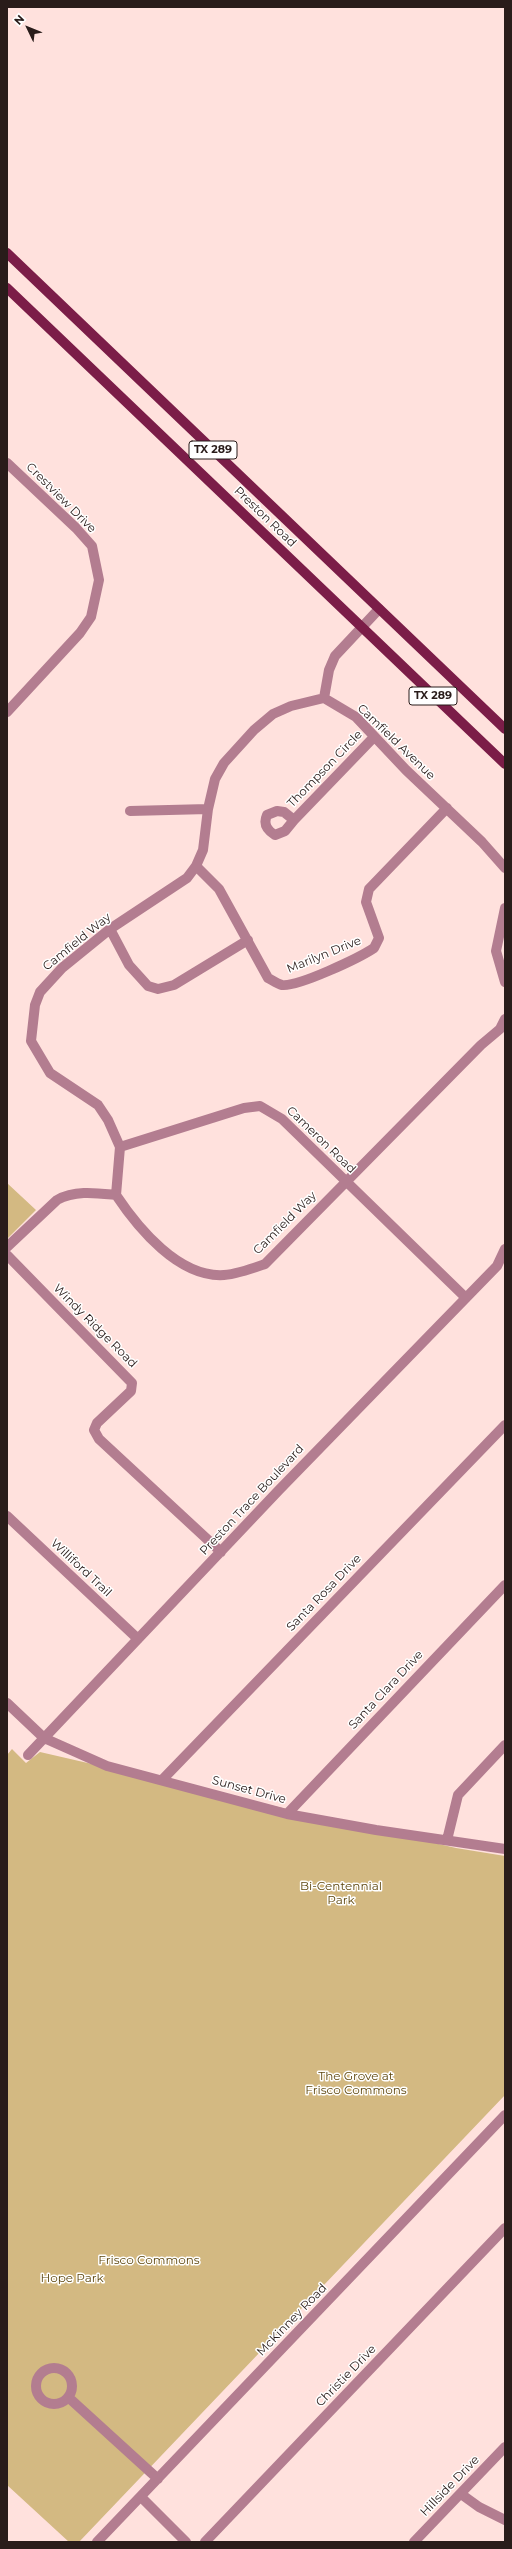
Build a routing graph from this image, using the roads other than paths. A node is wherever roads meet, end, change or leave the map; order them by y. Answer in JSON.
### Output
{"nodes":[{"id":1,"x":7,"y":253,"type":"edge"},
{"id":2,"x":7,"y":288,"type":"edge"},
{"id":3,"x":7,"y":462,"type":"edge"},
{"id":4,"x":379,"y":609,"type":"junction"},
{"id":5,"x":362,"y":627,"type":"junction"},
{"id":6,"x":324,"y":698,"type":"junction"},
{"id":7,"x":7,"y":712,"type":"edge"},
{"id":8,"x":505,"y":729,"type":"edge"},
{"id":9,"x":374,"y":737,"type":"junction"},
{"id":10,"x":505,"y":764,"type":"edge"},
{"id":11,"x":447,"y":808,"type":"junction"},
{"id":12,"x":208,"y":809,"type":"junction"},
{"id":13,"x":130,"y":810,"type":"dead end"},
{"id":14,"x":294,"y":820,"type":"dead end"},
{"id":15,"x":196,"y":866,"type":"junction"},
{"id":16,"x":505,"y":868,"type":"edge"},
{"id":17,"x":505,"y":908,"type":"edge"},
{"id":18,"x":110,"y":929,"type":"junction"},
{"id":19,"x":248,"y":940,"type":"junction"},
{"id":20,"x":505,"y":982,"type":"edge"},
{"id":21,"x":505,"y":1019,"type":"edge"},
{"id":22,"x":120,"y":1147,"type":"junction"},
{"id":23,"x":345,"y":1181,"type":"junction"},
{"id":24,"x":116,"y":1195,"type":"junction"},
{"id":25,"x":7,"y":1247,"type":"edge"},
{"id":26,"x":505,"y":1249,"type":"edge"},
{"id":27,"x":7,"y":1255,"type":"edge"},
{"id":28,"x":502,"y":1267,"type":"edge"},
{"id":29,"x":466,"y":1298,"type":"junction"},
{"id":30,"x":505,"y":1424,"type":"edge"},
{"id":31,"x":7,"y":1516,"type":"edge"},
{"id":32,"x":220,"y":1552,"type":"junction"},
{"id":33,"x":505,"y":1585,"type":"edge"},
{"id":34,"x":138,"y":1639,"type":"junction"},
{"id":35,"x":7,"y":1703,"type":"edge"},
{"id":36,"x":44,"y":1738,"type":"junction"},
{"id":37,"x":505,"y":1745,"type":"edge"},
{"id":38,"x":28,"y":1754,"type":"dead end"},
{"id":39,"x":162,"y":1780,"type":"junction"},
{"id":40,"x":287,"y":1814,"type":"junction"},
{"id":41,"x":447,"y":1840,"type":"junction"},
{"id":42,"x":505,"y":1849,"type":"edge"},
{"id":43,"x":505,"y":2115,"type":"edge"},
{"id":44,"x":505,"y":2228,"type":"edge"},
{"id":45,"x":68,"y":2397,"type":"dead end"},
{"id":46,"x":505,"y":2447,"type":"edge"},
{"id":47,"x":158,"y":2479,"type":"junction"},
{"id":48,"x":461,"y":2494,"type":"junction"},
{"id":49,"x":141,"y":2497,"type":"junction"},
{"id":50,"x":505,"y":2520,"type":"edge"},
{"id":51,"x":98,"y":2542,"type":"edge"},
{"id":52,"x":186,"y":2542,"type":"edge"},
{"id":53,"x":205,"y":2542,"type":"edge"},
{"id":54,"x":414,"y":2542,"type":"edge"}],
"edges":[{"from":1,"to":4,"type":"main road","name":"Preston Road","number":"TX 289"},
{"from":2,"to":5,"type":"main road","name":"Preston Road","number":"TX 289"},
{"from":3,"to":7,"type":"street","name":"Crestview Drive"},
{"from":4,"to":5,"type":"street"},
{"from":4,"to":8,"type":"main road","name":"Preston Road","number":"TX 289"},
{"from":5,"to":6,"type":"street"},
{"from":5,"to":10,"type":"main road","name":"Preston Road","number":"TX 289"},
{"from":6,"to":9,"type":"street","name":"Camfield Avenue"},
{"from":6,"to":12,"type":"street","name":"Camfield Way"},
{"from":9,"to":11,"type":"street","name":"Camfield Avenue"},
{"from":9,"to":14,"type":"street","name":"Thompson Circle"},
{"from":11,"to":16,"type":"street"},
{"from":11,"to":19,"type":"street","name":"Marilyn Drive"},
{"from":12,"to":13,"type":"street"},
{"from":12,"to":15,"type":"street","name":"Camfield Way"},
{"from":15,"to":18,"type":"street","name":"Camfield Way"},
{"from":15,"to":19,"type":"street","name":"Marilyn Drive"},
{"from":17,"to":20,"type":"street"},
{"from":18,"to":19,"type":"street"},
{"from":18,"to":22,"type":"street","name":"Camfield Way"},
{"from":21,"to":23,"type":"street","name":"Camfield Way"},
{"from":22,"to":23,"type":"street","name":"Cameron Road"},
{"from":22,"to":24,"type":"street","name":"Camfield Way"},
{"from":23,"to":24,"type":"street","name":"Camfield Way"},
{"from":23,"to":29,"type":"street","name":"Cameron Road"},
{"from":24,"to":25,"type":"street"},
{"from":26,"to":28,"type":"street","name":"Preston Trace Boulevard"},
{"from":27,"to":32,"type":"street","name":"Windy Ridge Road"},
{"from":28,"to":29,"type":"street","name":"Preston Trace Boulevard"},
{"from":29,"to":32,"type":"street","name":"Preston Trace Boulevard"},
{"from":30,"to":39,"type":"street","name":"Santa Rosa Drive"},
{"from":31,"to":34,"type":"street","name":"Williford Trail"},
{"from":32,"to":34,"type":"street","name":"Preston Trace Boulevard"},
{"from":33,"to":40,"type":"street","name":"Santa Clara Drive"},
{"from":34,"to":36,"type":"street","name":"Preston Trace Boulevard"},
{"from":35,"to":36,"type":"street","name":"Sunset Drive"},
{"from":36,"to":38,"type":"street","name":"Preston Trace Boulevard"},
{"from":36,"to":39,"type":"street","name":"Sunset Drive"},
{"from":37,"to":41,"type":"street"},
{"from":39,"to":40,"type":"street","name":"Sunset Drive"},
{"from":40,"to":41,"type":"street","name":"Sunset Drive"},
{"from":41,"to":42,"type":"street","name":"Sunset Drive"},
{"from":43,"to":47,"type":"street","name":"McKinney Road"},
{"from":44,"to":53,"type":"street","name":"Christie Drive"},
{"from":45,"to":47,"type":"street"},
{"from":46,"to":48,"type":"street","name":"Hillside Drive"},
{"from":47,"to":49,"type":"street","name":"McKinney Road"},
{"from":48,"to":50,"type":"street"},
{"from":48,"to":54,"type":"street","name":"Hillside Drive"},
{"from":49,"to":51,"type":"street","name":"McKinney Road"},
{"from":49,"to":52,"type":"street"}]}
